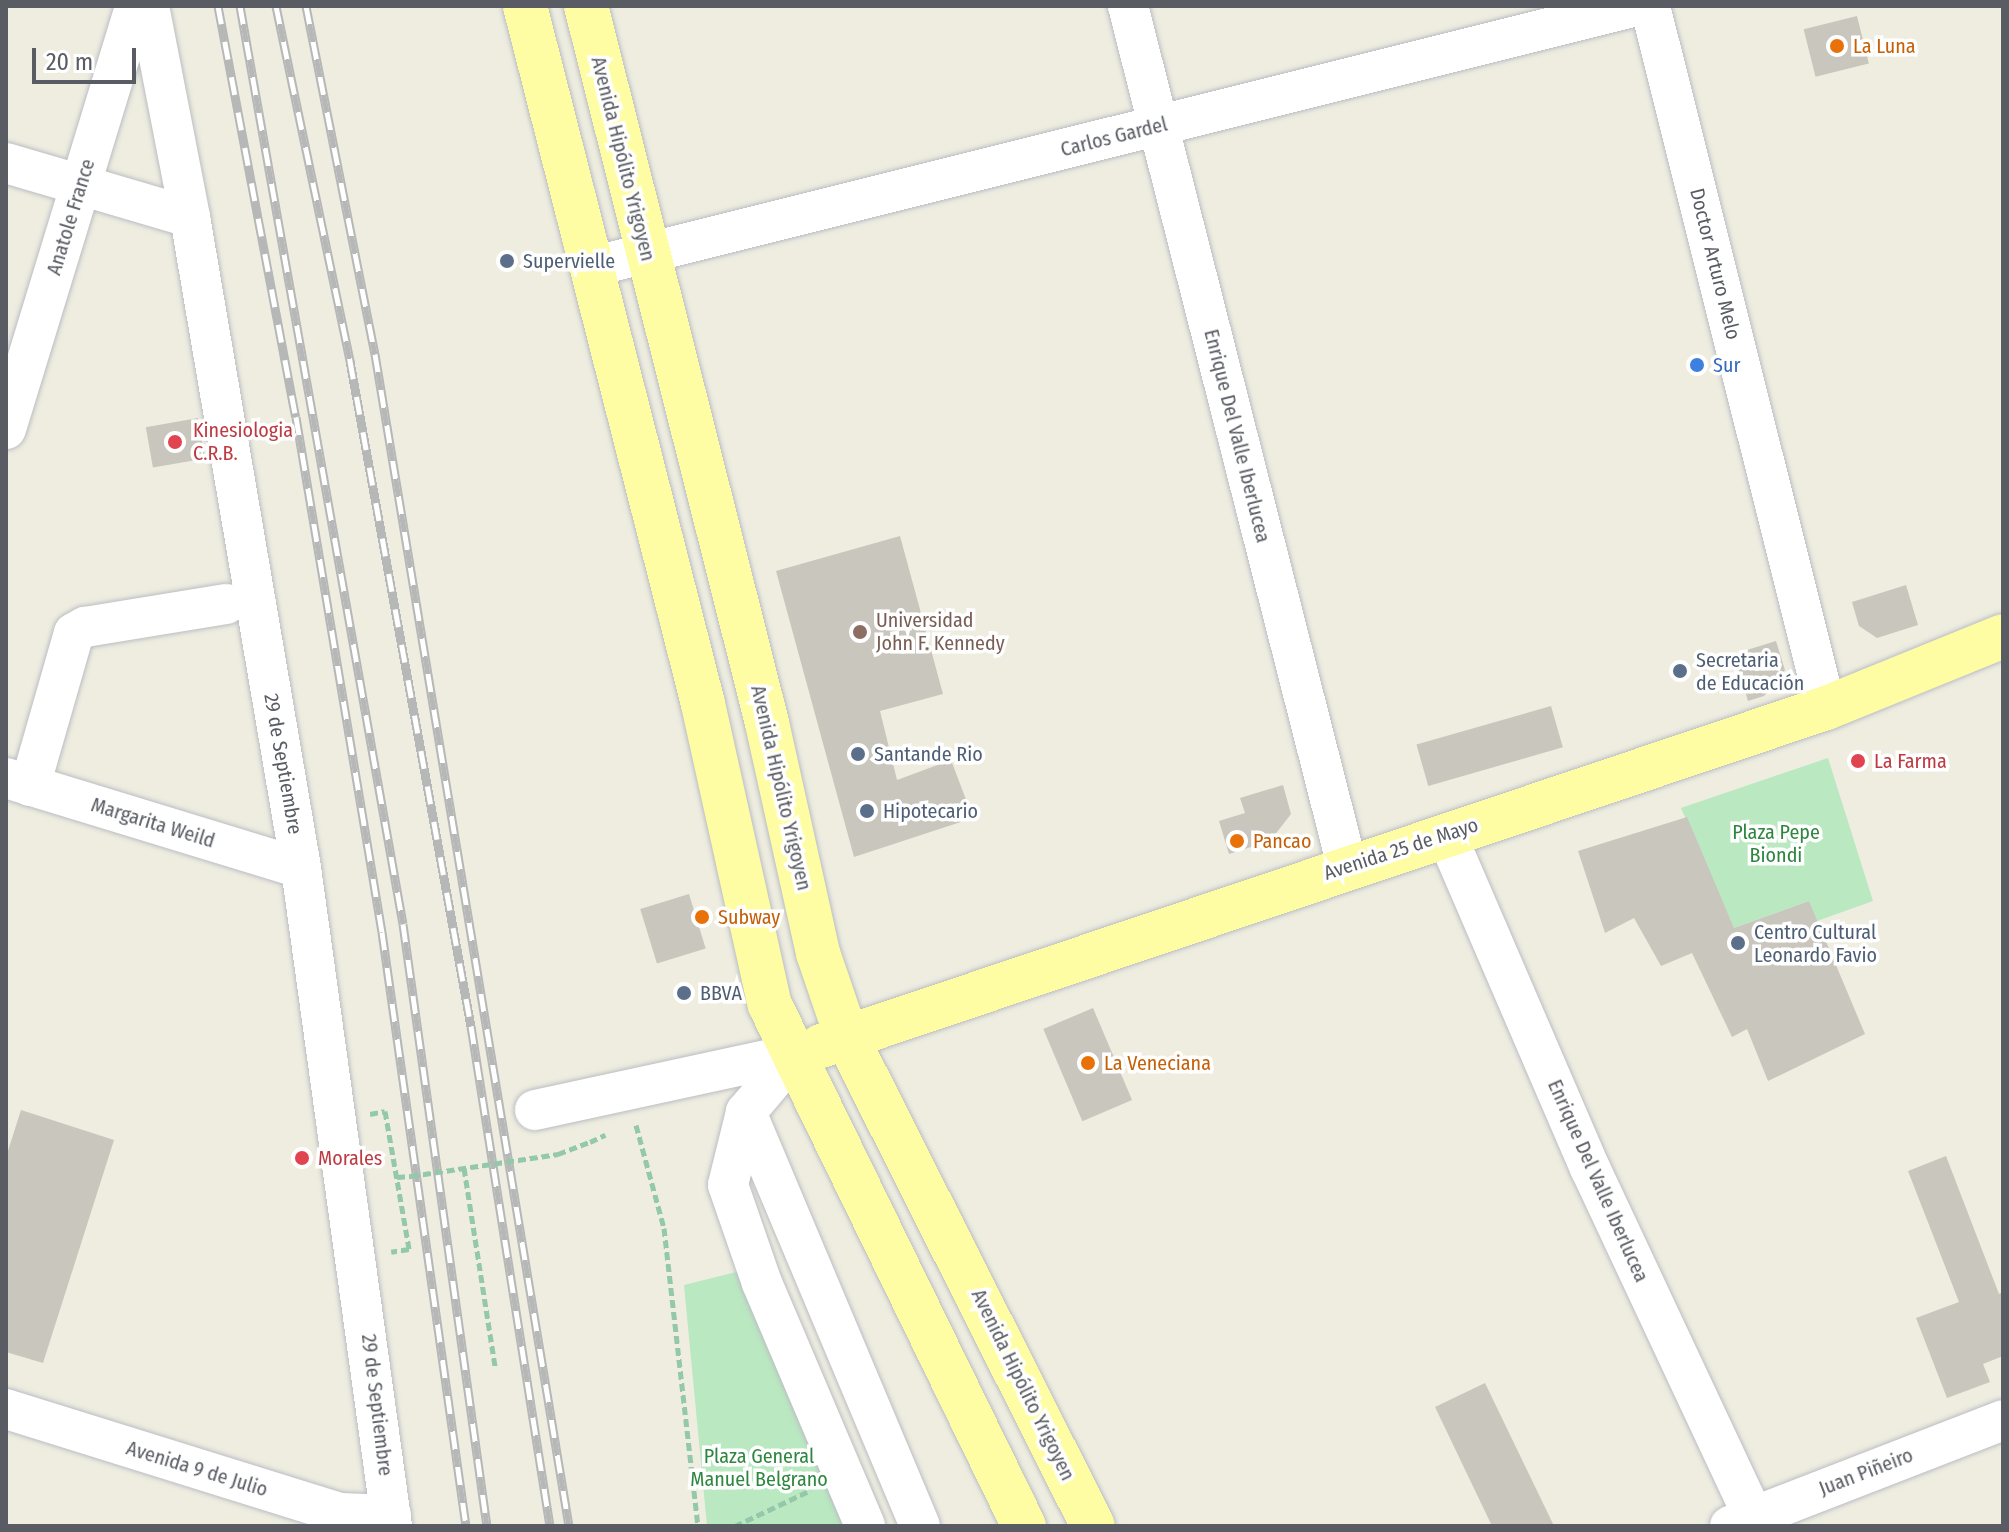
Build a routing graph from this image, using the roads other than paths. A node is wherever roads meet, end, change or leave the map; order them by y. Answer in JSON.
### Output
{"nodes":[{"id":1,"x":135,"y":6,"type":"edge"},
{"id":2,"x":149,"y":6,"type":"edge"},
{"id":3,"x":525,"y":6,"type":"edge"},
{"id":4,"x":586,"y":6,"type":"edge"},
{"id":5,"x":1128,"y":6,"type":"edge"},
{"id":6,"x":1637,"y":6,"type":"edge"},
{"id":7,"x":1650,"y":6,"type":"edge"},
{"id":8,"x":1157,"y":126,"type":"junction"},
{"id":9,"x":6,"y":163,"type":"edge"},
{"id":10,"x":81,"y":185,"type":"junction"},
{"id":11,"x":190,"y":217,"type":"junction"},
{"id":12,"x":645,"y":255,"type":"junction"},
{"id":13,"x":591,"y":267,"type":"junction"},
{"id":14,"x":6,"y":429,"type":"edge"},
{"id":15,"x":226,"y":604,"type":"dead end"},
{"id":16,"x":2003,"y":636,"type":"edge"},
{"id":17,"x":1826,"y":708,"type":"junction"},
{"id":18,"x":18,"y":782,"type":"edge"},
{"id":19,"x":1446,"y":834,"type":"junction"},
{"id":20,"x":1347,"y":866,"type":"junction"},
{"id":21,"x":301,"y":868,"type":"junction"},
{"id":22,"x":847,"y":1038,"type":"junction"},
{"id":23,"x":795,"y":1054,"type":"junction"},
{"id":24,"x":535,"y":1110,"type":"dead end"},
{"id":25,"x":746,"y":1112,"type":"junction"},
{"id":26,"x":6,"y":1409,"type":"edge"},
{"id":27,"x":2003,"y":1420,"type":"edge"},
{"id":28,"x":392,"y":1520,"type":"edge"},
{"id":29,"x":1747,"y":1522,"type":"edge"},
{"id":30,"x":865,"y":1526,"type":"edge"},
{"id":31,"x":920,"y":1526,"type":"edge"},
{"id":32,"x":1024,"y":1526,"type":"edge"},
{"id":33,"x":1093,"y":1526,"type":"edge"}],
"edges":[{"from":1,"to":10,"type":"street","name":"Anatole France"},
{"from":2,"to":11,"type":"street","name":"29 de Septiembre"},
{"from":3,"to":13,"type":"main road"},
{"from":4,"to":12,"type":"main road","name":"Avenida Hipólito Yrigoyen"},
{"from":5,"to":8,"type":"street","name":"Enrique Del Valle Iberlucea"},
{"from":6,"to":8,"type":"street","name":"Carlos Gardel"},
{"from":7,"to":17,"type":"street","name":"Doctor Arturo Melo"},
{"from":8,"to":12,"type":"street","name":"Carlos Gardel"},
{"from":8,"to":20,"type":"street","name":"Enrique Del Valle Iberlucea"},
{"from":9,"to":10,"type":"street"},
{"from":10,"to":11,"type":"street"},
{"from":10,"to":14,"type":"street","name":"Anatole France"},
{"from":11,"to":21,"type":"street","name":"29 de Septiembre"},
{"from":12,"to":13,"type":"street","name":"Carlos Gardel"},
{"from":12,"to":22,"type":"main road","name":"Avenida Hipólito Yrigoyen"},
{"from":13,"to":23,"type":"main road"},
{"from":15,"to":18,"type":"street"},
{"from":16,"to":17,"type":"main road","name":"Avenida 25 de Mayo"},
{"from":17,"to":19,"type":"main road","name":"Avenida 25 de Mayo"},
{"from":18,"to":21,"type":"street","name":"Margarita Weild"},
{"from":19,"to":20,"type":"main road","name":"Avenida 25 de Mayo"},
{"from":19,"to":29,"type":"street","name":"Enrique Del Valle Iberlucea"},
{"from":20,"to":22,"type":"main road","name":"Avenida 25 de Mayo"},
{"from":21,"to":28,"type":"street","name":"29 de Septiembre"},
{"from":22,"to":23,"type":"main road","name":"Avenida 25 de Mayo"},
{"from":22,"to":33,"type":"main road","name":"Avenida Hipólito Yrigoyen"},
{"from":23,"to":24,"type":"street"},
{"from":23,"to":25,"type":"street"},
{"from":23,"to":32,"type":"main road"},
{"from":25,"to":30,"type":"street"},
{"from":25,"to":31,"type":"street"},
{"from":26,"to":28,"type":"street","name":"Avenida 9 de Julio"},
{"from":27,"to":29,"type":"street","name":"Juan Piñeiro"}]}
